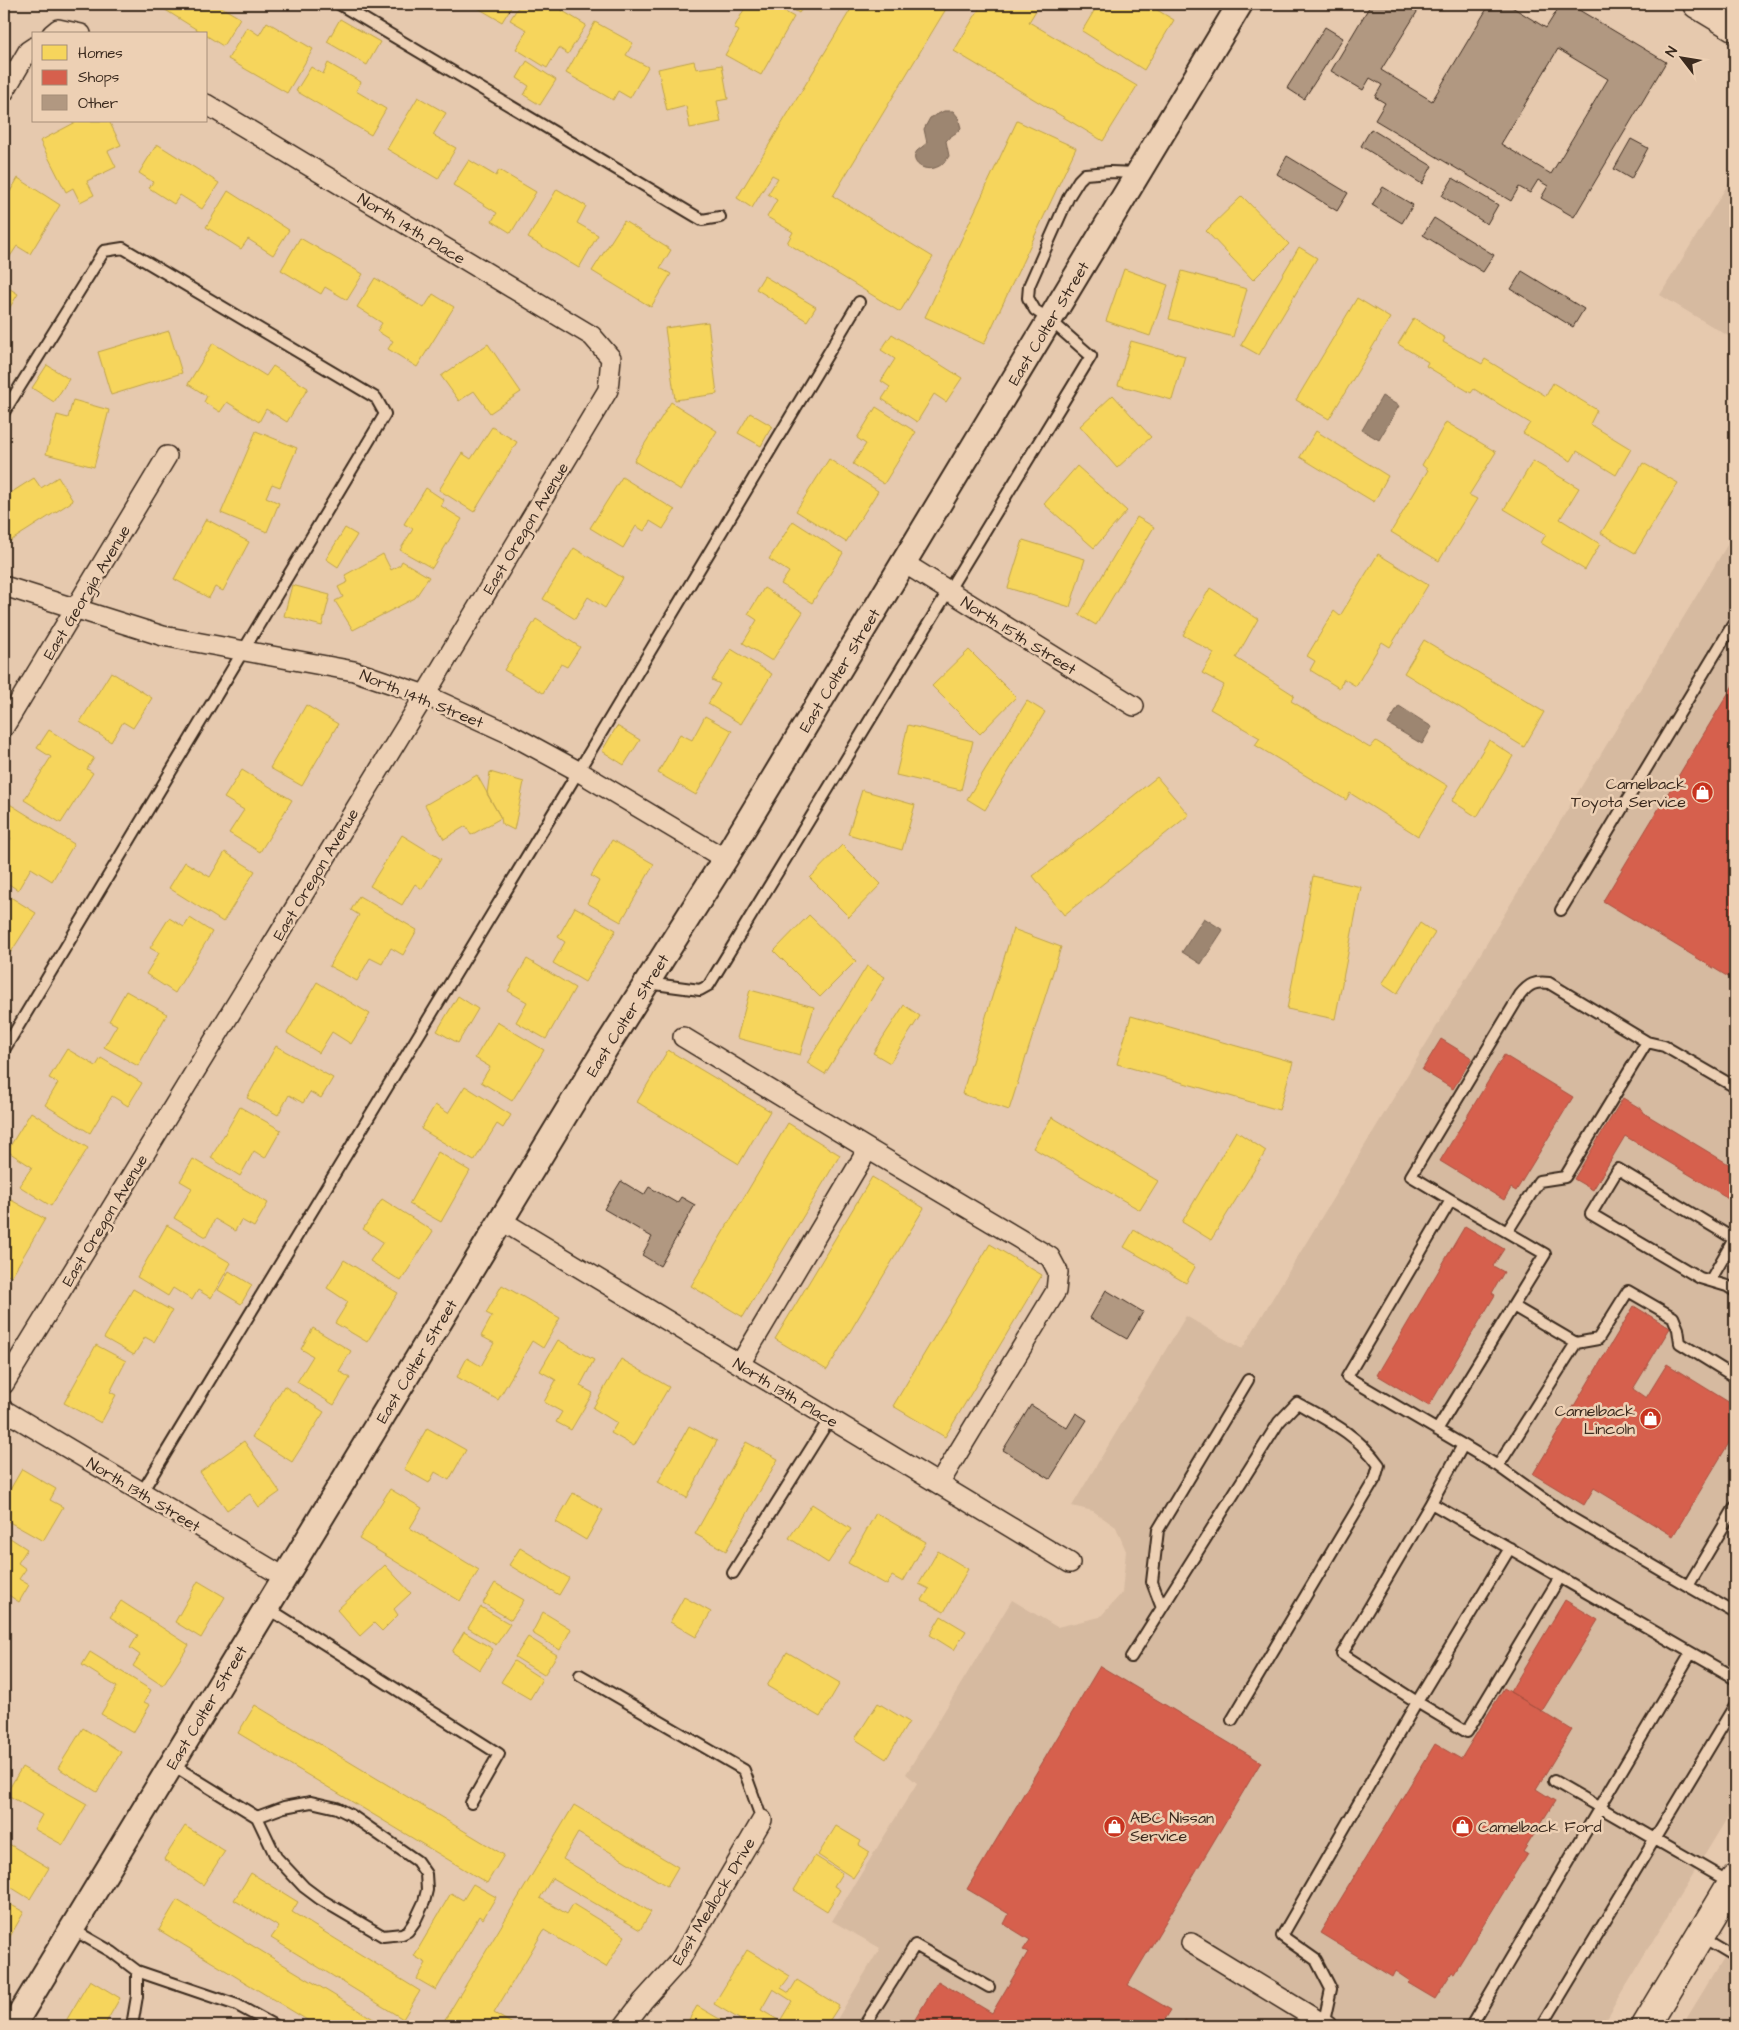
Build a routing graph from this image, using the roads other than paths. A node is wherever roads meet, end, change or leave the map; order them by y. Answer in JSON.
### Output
{"nodes":[{"id":1,"x":339,"y":4,"type":"edge"},
{"id":2,"x":1240,"y":4,"type":"edge"},
{"id":3,"x":1697,"y":4,"type":"edge"},
{"id":4,"x":1735,"y":27,"type":"edge"},
{"id":5,"x":32,"y":48,"type":"edge"},
{"id":6,"x":4,"y":92,"type":"edge"},
{"id":7,"x":208,"y":105,"type":"edge"},
{"id":8,"x":1139,"y":173,"type":"junction"},
{"id":9,"x":720,"y":217,"type":"dead end"},
{"id":10,"x":859,"y":302,"type":"dead end"},
{"id":11,"x":1050,"y":320,"type":"junction"},
{"id":12,"x":611,"y":358,"type":"joint"},
{"id":13,"x":4,"y":412,"type":"edge"},
{"id":14,"x":167,"y":456,"type":"dead end"},
{"id":15,"x":904,"y":563,"type":"junction"},
{"id":16,"x":4,"y":586,"type":"edge"},
{"id":17,"x":948,"y":590,"type":"junction"},
{"id":18,"x":76,"y":608,"type":"junction"},
{"id":19,"x":1735,"y":621,"type":"edge"},
{"id":20,"x":242,"y":651,"type":"junction"},
{"id":21,"x":425,"y":696,"type":"junction"},
{"id":22,"x":1134,"y":706,"type":"dead end"},
{"id":23,"x":4,"y":727,"type":"edge"},
{"id":24,"x":578,"y":772,"type":"junction"},
{"id":25,"x":725,"y":859,"type":"junction"},
{"id":26,"x":1561,"y":910,"type":"dead end"},
{"id":27,"x":646,"y":983,"type":"junction"},
{"id":28,"x":683,"y":1037,"type":"dead end"},
{"id":29,"x":1647,"y":1042,"type":"junction"},
{"id":30,"x":4,"y":1050,"type":"edge"},
{"id":31,"x":1735,"y":1087,"type":"edge"},
{"id":32,"x":868,"y":1149,"type":"junction"},
{"id":33,"x":1451,"y":1200,"type":"junction"},
{"id":34,"x":502,"y":1221,"type":"junction"},
{"id":35,"x":1507,"y":1232,"type":"junction"},
{"id":36,"x":1710,"y":1281,"type":"junction"},
{"id":37,"x":1735,"y":1291,"type":"edge"},
{"id":38,"x":1513,"y":1306,"type":"junction"},
{"id":39,"x":1576,"y":1343,"type":"junction"},
{"id":40,"x":740,"y":1364,"type":"junction"},
{"id":41,"x":1735,"y":1377,"type":"edge"},
{"id":42,"x":1248,"y":1380,"type":"dead end"},
{"id":43,"x":4,"y":1384,"type":"edge"},
{"id":44,"x":4,"y":1410,"type":"edge"},
{"id":45,"x":830,"y":1418,"type":"junction"},
{"id":46,"x":1437,"y":1430,"type":"junction"},
{"id":47,"x":1463,"y":1445,"type":"junction"},
{"id":48,"x":1498,"y":1466,"type":"junction"},
{"id":49,"x":939,"y":1484,"type":"junction"},
{"id":50,"x":142,"y":1492,"type":"junction"},
{"id":51,"x":1431,"y":1503,"type":"junction"},
{"id":52,"x":1735,"y":1507,"type":"edge"},
{"id":53,"x":1510,"y":1548,"type":"junction"},
{"id":54,"x":1070,"y":1563,"type":"dead end"},
{"id":55,"x":733,"y":1573,"type":"dead end"},
{"id":56,"x":284,"y":1577,"type":"junction"},
{"id":57,"x":1560,"y":1577,"type":"junction"},
{"id":58,"x":1688,"y":1586,"type":"junction"},
{"id":59,"x":266,"y":1607,"type":"junction"},
{"id":60,"x":1162,"y":1608,"type":"junction"},
{"id":61,"x":1735,"y":1612,"type":"edge"},
{"id":62,"x":1691,"y":1653,"type":"junction"},
{"id":63,"x":1132,"y":1657,"type":"dead end"},
{"id":64,"x":580,"y":1675,"type":"dead end"},
{"id":65,"x":1735,"y":1678,"type":"edge"},
{"id":66,"x":1417,"y":1702,"type":"junction"},
{"id":67,"x":1735,"y":1705,"type":"edge"},
{"id":68,"x":1232,"y":1720,"type":"dead end"},
{"id":69,"x":171,"y":1764,"type":"junction"},
{"id":70,"x":1554,"y":1781,"type":"dead end"},
{"id":71,"x":471,"y":1803,"type":"dead end"},
{"id":72,"x":1600,"y":1807,"type":"junction"},
{"id":73,"x":257,"y":1817,"type":"junction"},
{"id":74,"x":762,"y":1820,"type":"joint"},
{"id":75,"x":1656,"y":1838,"type":"junction"},
{"id":76,"x":1734,"y":1881,"type":"edge"},
{"id":77,"x":72,"y":1929,"type":"junction"},
{"id":78,"x":1700,"y":1936,"type":"junction"},
{"id":79,"x":1191,"y":1943,"type":"dead end"},
{"id":80,"x":1735,"y":1957,"type":"edge"},
{"id":81,"x":137,"y":1971,"type":"junction"},
{"id":82,"x":989,"y":1987,"type":"dead end"},
{"id":83,"x":14,"y":2026,"type":"edge"},
{"id":84,"x":132,"y":2026,"type":"edge"},
{"id":85,"x":275,"y":2026,"type":"edge"},
{"id":86,"x":624,"y":2026,"type":"edge"},
{"id":87,"x":864,"y":2026,"type":"edge"},
{"id":88,"x":1325,"y":2026,"type":"edge"},
{"id":89,"x":1471,"y":2026,"type":"edge"},
{"id":90,"x":1542,"y":2026,"type":"edge"},
{"id":91,"x":1646,"y":2026,"type":"edge"}],
"edges":[{"from":1,"to":9,"type":"lane"},
{"from":2,"to":8,"type":"street","name":"East Colter Street"},
{"from":3,"to":4,"type":"main road"},
{"from":5,"to":6,"type":"street"},
{"from":7,"to":12,"type":"street","name":"North 14th Place"},
{"from":8,"to":11,"type":"street","name":"East Colter Street"},
{"from":8,"to":11,"type":"lane"},
{"from":10,"to":24,"type":"lane"},
{"from":11,"to":15,"type":"street","name":"East Colter Street"},
{"from":11,"to":17,"type":"lane"},
{"from":12,"to":21,"type":"street","name":"East Oregon Avenue"},
{"from":13,"to":20,"type":"lane"},
{"from":14,"to":18,"type":"street","name":"East Georgia Avenue"},
{"from":15,"to":17,"type":"street","name":"North 15th Street"},
{"from":15,"to":25,"type":"street","name":"East Colter Street"},
{"from":16,"to":18,"type":"street","name":"North 14th Street"},
{"from":17,"to":22,"type":"street","name":"North 15th Street"},
{"from":17,"to":27,"type":"lane"},
{"from":18,"to":20,"type":"street","name":"North 14th Street"},
{"from":18,"to":23,"type":"street","name":"East Georgia Avenue"},
{"from":19,"to":26,"type":"lane"},
{"from":20,"to":21,"type":"street","name":"North 14th Street"},
{"from":20,"to":30,"type":"lane"},
{"from":21,"to":24,"type":"street","name":"North 14th Street"},
{"from":21,"to":43,"type":"street","name":"East Oregon Avenue"},
{"from":24,"to":25,"type":"street","name":"North 14th Street"},
{"from":24,"to":50,"type":"lane"},
{"from":25,"to":27,"type":"street","name":"East Colter Street"},
{"from":27,"to":34,"type":"street","name":"East Colter Street"},
{"from":28,"to":32,"type":"street"},
{"from":29,"to":31,"type":"lane"},
{"from":29,"to":33,"type":"lane"},
{"from":29,"to":35,"type":"lane"},
{"from":32,"to":40,"type":"street"},
{"from":32,"to":49,"type":"street"},
{"from":33,"to":35,"type":"lane"},
{"from":33,"to":46,"type":"lane"},
{"from":34,"to":40,"type":"street","name":"North 13th Place"},
{"from":34,"to":56,"type":"street","name":"East Colter Street"},
{"from":35,"to":38,"type":"lane"},
{"from":36,"to":36,"type":"lane"},
{"from":36,"to":37,"type":"lane"},
{"from":38,"to":39,"type":"lane"},
{"from":38,"to":46,"type":"lane"},
{"from":39,"to":41,"type":"lane"},
{"from":39,"to":48,"type":"lane"},
{"from":40,"to":45,"type":"street","name":"North 13th Place"},
{"from":42,"to":60,"type":"lane"},
{"from":44,"to":50,"type":"street","name":"North 13th Street"},
{"from":45,"to":49,"type":"street","name":"North 13th Place"},
{"from":45,"to":55,"type":"lane"},
{"from":46,"to":47,"type":"lane"},
{"from":47,"to":48,"type":"lane"},
{"from":47,"to":51,"type":"lane"},
{"from":48,"to":58,"type":"lane"},
{"from":49,"to":54,"type":"street","name":"North 13th Place"},
{"from":50,"to":56,"type":"street","name":"North 13th Street"},
{"from":51,"to":53,"type":"lane"},
{"from":51,"to":66,"type":"lane"},
{"from":52,"to":58,"type":"lane"},
{"from":53,"to":57,"type":"lane"},
{"from":53,"to":66,"type":"lane"},
{"from":56,"to":59,"type":"street","name":"East Colter Street"},
{"from":57,"to":62,"type":"lane"},
{"from":57,"to":66,"type":"lane"},
{"from":58,"to":61,"type":"lane"},
{"from":59,"to":69,"type":"street","name":"East Colter Street"},
{"from":59,"to":71,"type":"lane"},
{"from":60,"to":63,"type":"lane"},
{"from":60,"to":68,"type":"lane"},
{"from":62,"to":65,"type":"lane"},
{"from":62,"to":72,"type":"lane"},
{"from":64,"to":74,"type":"lane"},
{"from":66,"to":88,"type":"lane"},
{"from":67,"to":75,"type":"lane"},
{"from":69,"to":73,"type":"lane"},
{"from":69,"to":77,"type":"street","name":"East Colter Street"},
{"from":70,"to":72,"type":"lane"},
{"from":72,"to":75,"type":"lane"},
{"from":72,"to":89,"type":"lane"},
{"from":73,"to":73,"type":"lane"},
{"from":74,"to":86,"type":"street","name":"East Medlock Drive"},
{"from":75,"to":76,"type":"lane"},
{"from":75,"to":90,"type":"lane"},
{"from":76,"to":78,"type":"main road"},
{"from":77,"to":81,"type":"lane"},
{"from":77,"to":83,"type":"street","name":"East Colter Street"},
{"from":78,"to":80,"type":"lane"},
{"from":78,"to":91,"type":"main road"},
{"from":79,"to":88,"type":"street"},
{"from":81,"to":84,"type":"lane"},
{"from":81,"to":85,"type":"lane"},
{"from":82,"to":87,"type":"lane"}]}
